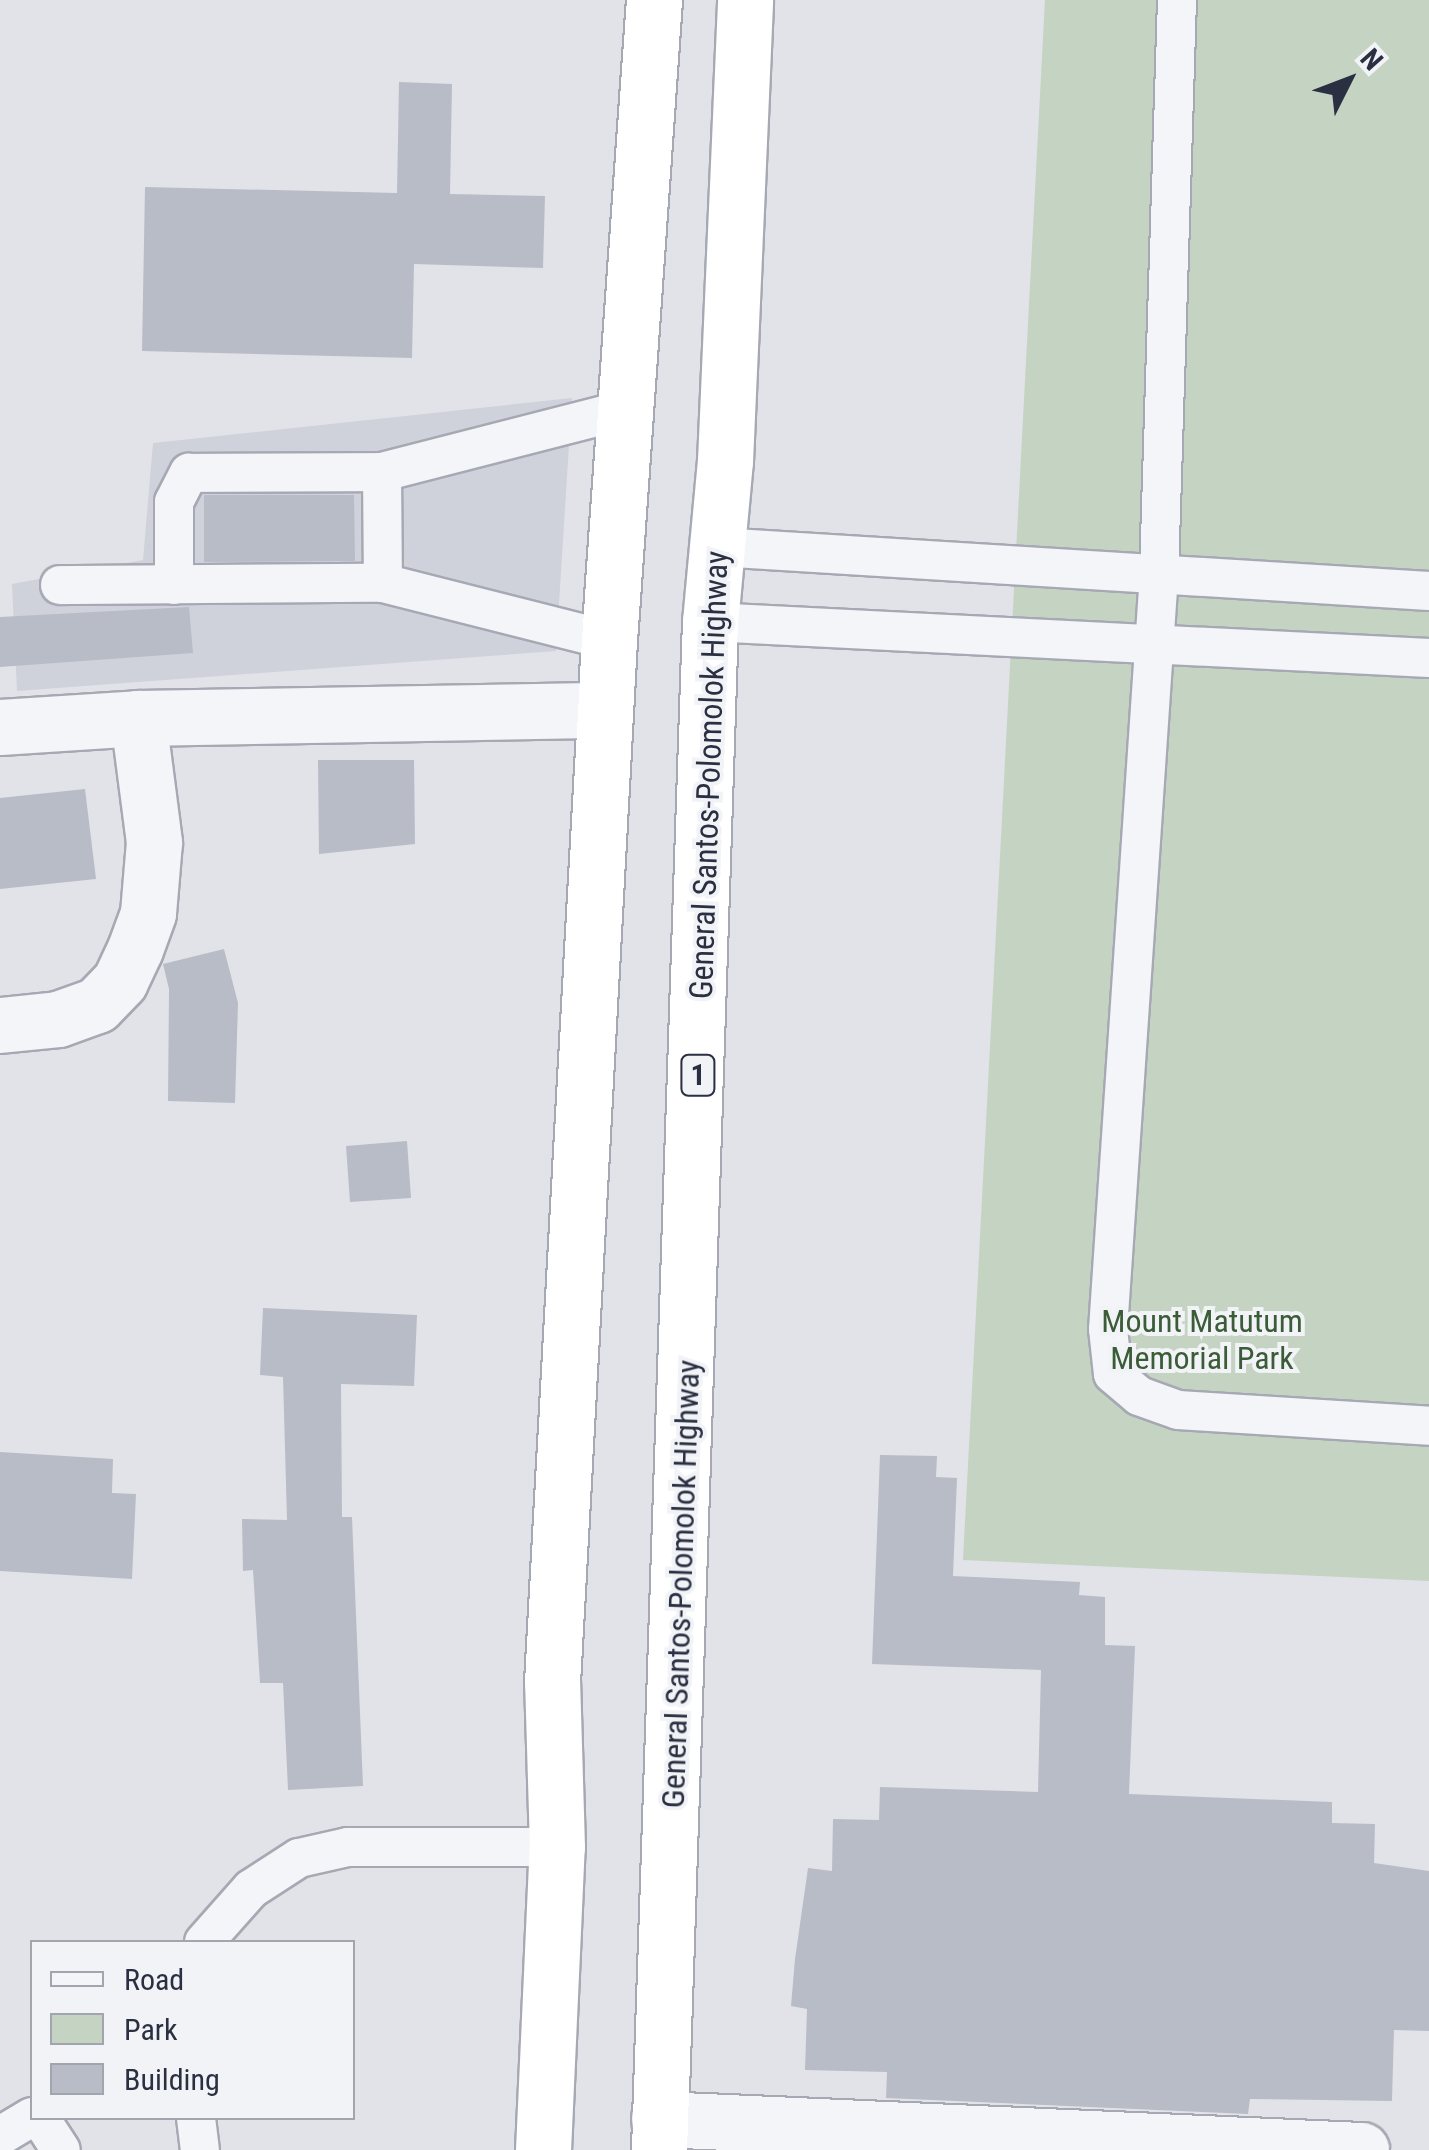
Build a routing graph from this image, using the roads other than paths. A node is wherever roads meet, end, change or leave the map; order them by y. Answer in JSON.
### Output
{"nodes":[{"id":1,"x":654,"y":0,"type":"edge"},
{"id":2,"x":745,"y":0,"type":"edge"},
{"id":3,"x":1178,"y":0,"type":"edge"},
{"id":4,"x":624,"y":410,"type":"junction"},
{"id":5,"x":382,"y":472,"type":"junction"},
{"id":6,"x":718,"y":547,"type":"junction"},
{"id":7,"x":1159,"y":574,"type":"junction"},
{"id":8,"x":384,"y":583,"type":"junction"},
{"id":9,"x":174,"y":585,"type":"junction"},
{"id":10,"x":60,"y":586,"type":"dead end"},
{"id":11,"x":1429,"y":590,"type":"edge"},
{"id":12,"x":710,"y":622,"type":"junction"},
{"id":13,"x":609,"y":640,"type":"junction"},
{"id":14,"x":1155,"y":642,"type":"junction"},
{"id":15,"x":1429,"y":658,"type":"edge"},
{"id":16,"x":605,"y":710,"type":"junction"},
{"id":17,"x":138,"y":718,"type":"junction"},
{"id":18,"x":0,"y":727,"type":"edge"},
{"id":19,"x":0,"y":1025,"type":"edge"},
{"id":20,"x":1429,"y":1426,"type":"edge"},
{"id":21,"x":557,"y":1847,"type":"junction"},
{"id":22,"x":206,"y":1940,"type":"edge"},
{"id":23,"x":30,"y":2120,"type":"edge"},
{"id":24,"x":38,"y":2120,"type":"edge"},
{"id":25,"x":196,"y":2120,"type":"edge"},
{"id":26,"x":659,"y":2134,"type":"edge"},
{"id":27,"x":0,"y":2136,"type":"edge"},
{"id":28,"x":61,"y":2150,"type":"edge"},
{"id":29,"x":200,"y":2150,"type":"edge"},
{"id":30,"x":543,"y":2150,"type":"edge"},
{"id":31,"x":1361,"y":2150,"type":"edge"}],
"edges":[{"from":1,"to":4,"type":"highway"},
{"from":2,"to":6,"type":"highway","name":"General Santos-Polomolok Highway","number":"1"},
{"from":3,"to":7,"type":"lane"},
{"from":4,"to":5,"type":"lane"},
{"from":4,"to":13,"type":"highway"},
{"from":5,"to":8,"type":"lane"},
{"from":5,"to":9,"type":"lane"},
{"from":6,"to":7,"type":"lane"},
{"from":6,"to":12,"type":"highway","name":"General Santos-Polomolok Highway","number":"1"},
{"from":7,"to":11,"type":"lane"},
{"from":7,"to":14,"type":"lane"},
{"from":8,"to":9,"type":"lane"},
{"from":8,"to":13,"type":"lane"},
{"from":9,"to":10,"type":"lane"},
{"from":12,"to":14,"type":"lane"},
{"from":12,"to":26,"type":"highway","name":"General Santos-Polomolok Highway","number":"1"},
{"from":13,"to":16,"type":"highway"},
{"from":14,"to":15,"type":"lane"},
{"from":14,"to":20,"type":"lane"},
{"from":16,"to":17,"type":"street"},
{"from":16,"to":21,"type":"highway"},
{"from":17,"to":18,"type":"street"},
{"from":17,"to":19,"type":"street"},
{"from":21,"to":22,"type":"lane"},
{"from":21,"to":30,"type":"highway"},
{"from":23,"to":27,"type":"lane"},
{"from":24,"to":28,"type":"lane"},
{"from":25,"to":29,"type":"lane"},
{"from":26,"to":31,"type":"street"}]}
